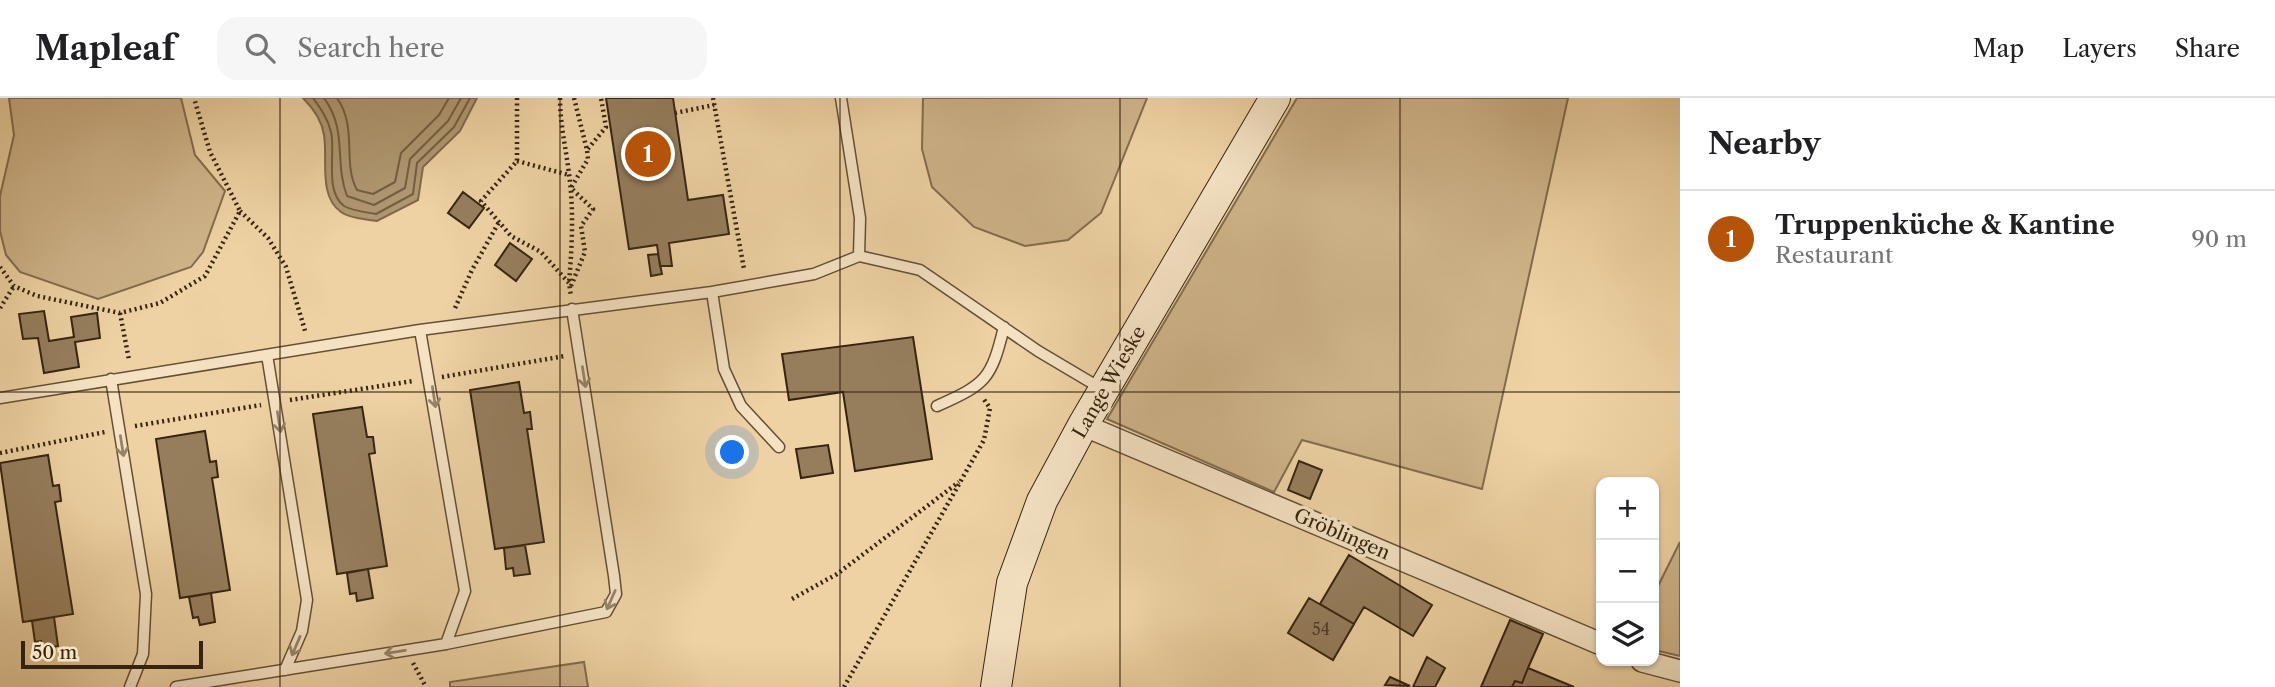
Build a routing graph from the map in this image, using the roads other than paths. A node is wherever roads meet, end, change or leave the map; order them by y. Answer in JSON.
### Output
{"nodes":[{"id":1,"x":841,"y":98,"type":"edge"},
{"id":2,"x":1275,"y":98,"type":"edge"},
{"id":3,"x":859,"y":256,"type":"junction"},
{"id":4,"x":712,"y":292,"type":"junction"},
{"id":5,"x":572,"y":309,"type":"junction"},
{"id":6,"x":1004,"y":327,"type":"junction"},
{"id":7,"x":421,"y":330,"type":"junction"},
{"id":8,"x":267,"y":355,"type":"junction"},
{"id":9,"x":111,"y":379,"type":"junction"},
{"id":10,"x":1104,"y":390,"type":"junction"},
{"id":11,"x":0,"y":398,"type":"edge"},
{"id":12,"x":937,"y":407,"type":"dead end"},
{"id":13,"x":1083,"y":425,"type":"junction"},
{"id":14,"x":779,"y":447,"type":"dead end"},
{"id":15,"x":1596,"y":642,"type":"edge"},
{"id":16,"x":446,"y":644,"type":"junction"},
{"id":17,"x":1659,"y":665,"type":"edge"},
{"id":18,"x":285,"y":670,"type":"junction"},
{"id":19,"x":1680,"y":671,"type":"edge"},
{"id":20,"x":130,"y":687,"type":"edge"},
{"id":21,"x":176,"y":687,"type":"edge"},
{"id":22,"x":996,"y":687,"type":"edge"}],
"edges":[{"from":1,"to":3,"type":"lane"},
{"from":2,"to":10,"type":"street","name":"Lange Wieske"},
{"from":3,"to":4,"type":"lane"},
{"from":3,"to":6,"type":"lane"},
{"from":4,"to":5,"type":"lane"},
{"from":4,"to":14,"type":"lane"},
{"from":5,"to":7,"type":"lane"},
{"from":5,"to":16,"type":"lane","one_way":true},
{"from":6,"to":10,"type":"lane"},
{"from":6,"to":12,"type":"lane"},
{"from":7,"to":8,"type":"lane"},
{"from":7,"to":16,"type":"lane","one_way":true},
{"from":8,"to":9,"type":"lane"},
{"from":8,"to":18,"type":"lane","one_way":true},
{"from":9,"to":11,"type":"lane"},
{"from":9,"to":20,"type":"lane","one_way":true},
{"from":10,"to":13,"type":"street","name":"Lange Wieske"},
{"from":13,"to":15,"type":"street","name":"Gröblingen"},
{"from":13,"to":22,"type":"street","name":"Lange Wieske"},
{"from":16,"to":18,"type":"lane","one_way":true},
{"from":17,"to":19,"type":"street"},
{"from":18,"to":21,"type":"lane"}]}
